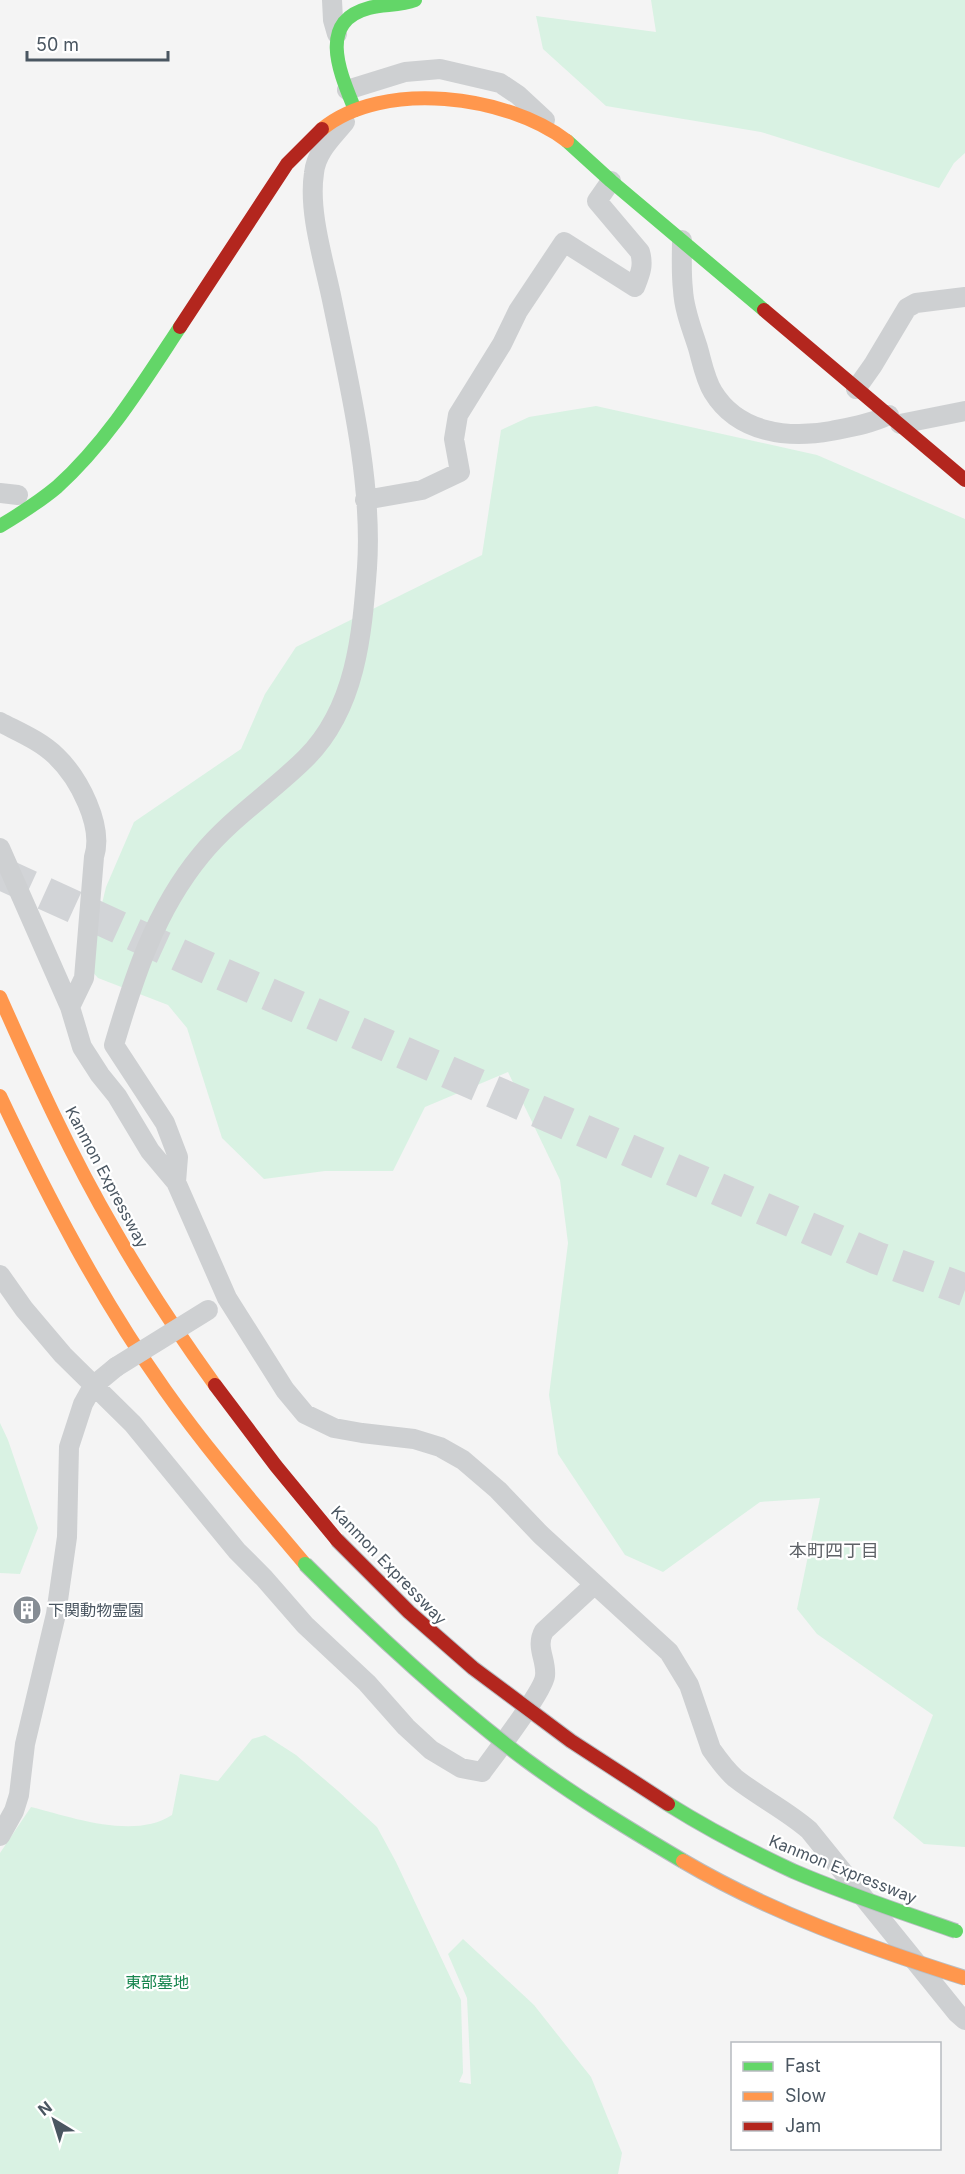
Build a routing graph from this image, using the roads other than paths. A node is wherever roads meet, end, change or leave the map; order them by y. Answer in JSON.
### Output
{"nodes":[{"id":1,"x":332,"y":0,"type":"edge"},
{"id":2,"x":416,"y":0,"type":"edge"},
{"id":3,"x":337,"y":34,"type":"junction"},
{"id":4,"x":347,"y":90,"type":"junction"},
{"id":5,"x":355,"y":110,"type":"junction"},
{"id":6,"x":557,"y":133,"type":"junction"},
{"id":7,"x":611,"y":181,"type":"junction"},
{"id":8,"x":682,"y":240,"type":"junction"},
{"id":9,"x":965,"y":297,"type":"edge"},
{"id":10,"x":856,"y":389,"type":"junction"},
{"id":11,"x":965,"y":411,"type":"edge"},
{"id":12,"x":895,"y":420,"type":"junction"},
{"id":13,"x":965,"y":480,"type":"edge"},
{"id":14,"x":365,"y":500,"type":"junction"},
{"id":15,"x":0,"y":526,"type":"edge"},
{"id":16,"x":0,"y":722,"type":"edge"},
{"id":17,"x":0,"y":848,"type":"edge"},
{"id":18,"x":0,"y":997,"type":"edge"},
{"id":19,"x":70,"y":1007,"type":"junction"},
{"id":20,"x":0,"y":1096,"type":"edge"},
{"id":21,"x":176,"y":1182,"type":"junction"},
{"id":22,"x":0,"y":1275,"type":"edge"},
{"id":23,"x":227,"y":1299,"type":"junction"},
{"id":24,"x":93,"y":1386,"type":"junction"},
{"id":25,"x":595,"y":1584,"type":"junction"},
{"id":26,"x":0,"y":1836,"type":"edge"},
{"id":27,"x":962,"y":1932,"type":"edge"},
{"id":28,"x":965,"y":1978,"type":"edge"},
{"id":29,"x":965,"y":2019,"type":"edge"}],
"edges":[{"from":1,"to":3,"type":"street"},
{"from":2,"to":3,"type":"main road"},
{"from":3,"to":4,"type":"main road"},
{"from":4,"to":5,"type":"main road"},
{"from":4,"to":6,"type":"street"},
{"from":5,"to":6,"type":"main road"},
{"from":5,"to":14,"type":"street"},
{"from":5,"to":15,"type":"main road"},
{"from":6,"to":7,"type":"main road"},
{"from":7,"to":8,"type":"main road"},
{"from":7,"to":14,"type":"street"},
{"from":8,"to":10,"type":"main road"},
{"from":8,"to":12,"type":"street"},
{"from":9,"to":10,"type":"street"},
{"from":10,"to":12,"type":"main road"},
{"from":11,"to":12,"type":"street"},
{"from":12,"to":13,"type":"main road"},
{"from":14,"to":21,"type":"street"},
{"from":16,"to":19,"type":"street"},
{"from":17,"to":19,"type":"street"},
{"from":18,"to":27,"type":"main road","name":"Kanmon Expressway","bridge":true},
{"from":19,"to":21,"type":"street"},
{"from":20,"to":28,"type":"main road","bridge":true},
{"from":21,"to":23,"type":"street"},
{"from":22,"to":24,"type":"street"},
{"from":23,"to":24,"type":"street","bridge":true},
{"from":23,"to":25,"type":"street"},
{"from":24,"to":25,"type":"street"},
{"from":24,"to":26,"type":"street"},
{"from":25,"to":29,"type":"street"}]}
